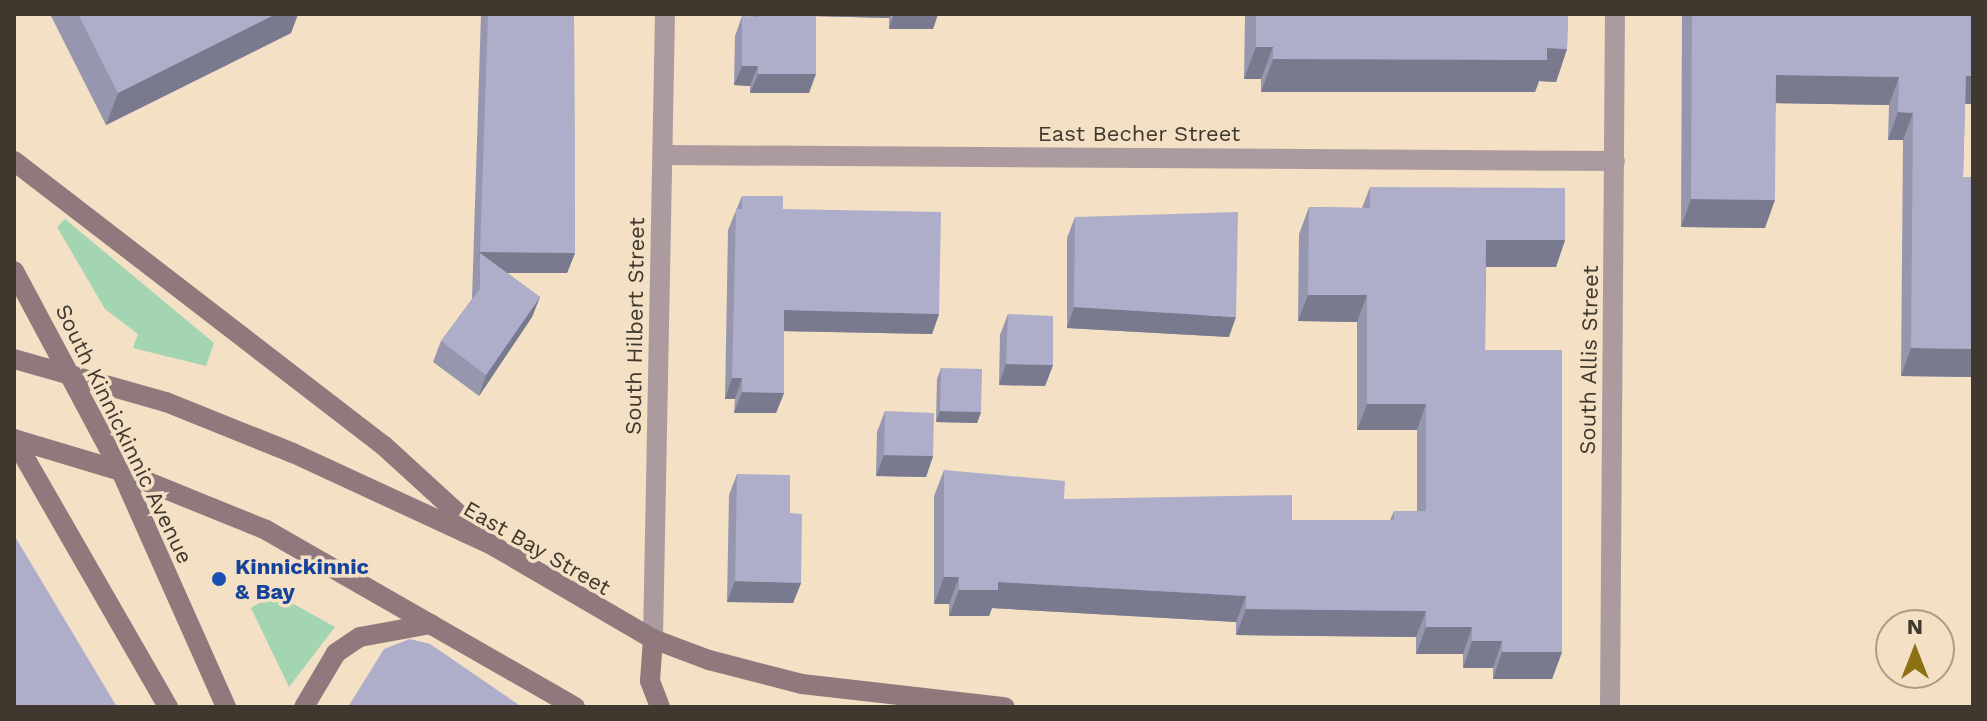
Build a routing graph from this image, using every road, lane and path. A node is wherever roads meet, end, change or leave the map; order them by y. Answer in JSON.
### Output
{"nodes":[{"id":1,"x":665,"y":14,"type":"edge"},
{"id":2,"x":1615,"y":14,"type":"edge"},
{"id":3,"x":663,"y":155,"type":"junction"},
{"id":4,"x":14,"y":161,"type":"edge"},
{"id":5,"x":1615,"y":161,"type":"junction"},
{"id":6,"x":14,"y":271,"type":"edge"},
{"id":7,"x":14,"y":359,"type":"edge"},
{"id":8,"x":71,"y":370,"type":"junction"},
{"id":9,"x":14,"y":439,"type":"edge"},
{"id":10,"x":121,"y":471,"type":"junction"},
{"id":11,"x":492,"y":545,"type":"junction"},
{"id":12,"x":431,"y":624,"type":"junction"},
{"id":13,"x":653,"y":639,"type":"junction"},
{"id":14,"x":168,"y":707,"type":"edge"},
{"id":15,"x":226,"y":707,"type":"edge"},
{"id":16,"x":304,"y":707,"type":"edge"},
{"id":17,"x":575,"y":707,"type":"edge"},
{"id":18,"x":660,"y":707,"type":"edge"},
{"id":19,"x":1005,"y":707,"type":"edge"},
{"id":20,"x":1610,"y":707,"type":"edge"}],
"edges":[{"from":1,"to":3,"type":"street","name":"South Hilbert Street"},
{"from":2,"to":5,"type":"street","name":"South Allis Street"},
{"from":3,"to":5,"type":"street","name":"East Becher Street"},
{"from":3,"to":13,"type":"street","name":"South Hilbert Street"},
{"from":4,"to":11,"type":"main road"},
{"from":5,"to":20,"type":"street","name":"South Allis Street"},
{"from":6,"to":8,"type":"main road","name":"South Kinnickinnic Avenue"},
{"from":7,"to":8,"type":"main road","name":"East Bay Street"},
{"from":8,"to":10,"type":"main road","name":"South Kinnickinnic Avenue"},
{"from":8,"to":11,"type":"main road","name":"East Bay Street"},
{"from":9,"to":10,"type":"main road"},
{"from":9,"to":14,"type":"main road"},
{"from":10,"to":12,"type":"main road"},
{"from":10,"to":15,"type":"main road","name":"South Kinnickinnic Avenue"},
{"from":11,"to":13,"type":"main road","name":"East Bay Street"},
{"from":12,"to":16,"type":"main road"},
{"from":12,"to":17,"type":"main road"},
{"from":13,"to":18,"type":"main road"},
{"from":13,"to":19,"type":"main road","name":"East Bay Street"}]}
